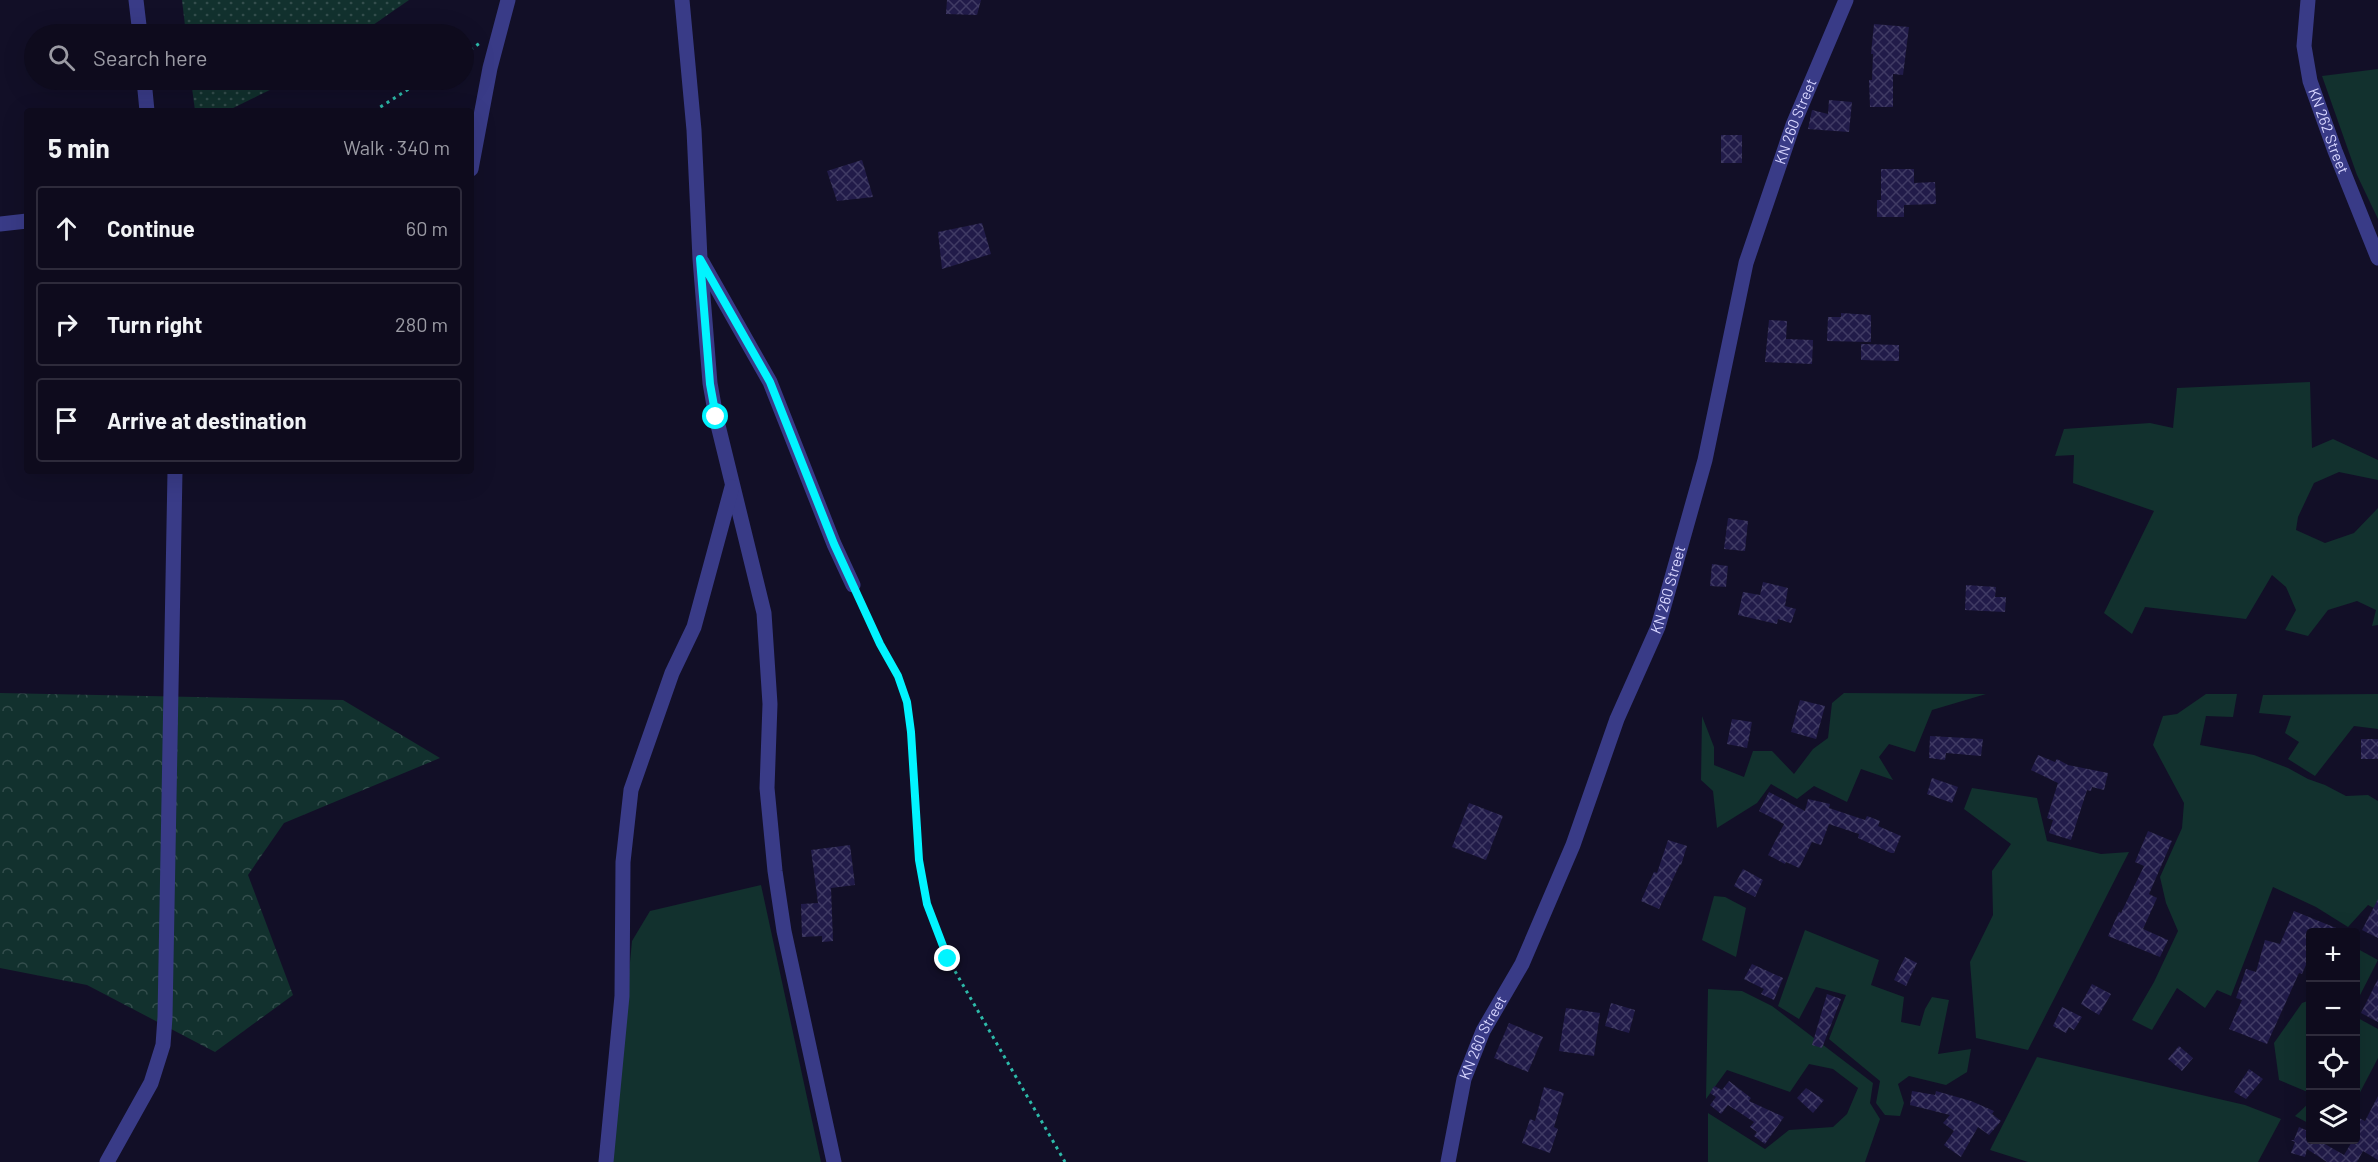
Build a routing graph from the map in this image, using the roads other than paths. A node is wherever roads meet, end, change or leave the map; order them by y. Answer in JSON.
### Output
{"nodes":[{"id":1,"x":136,"y":0,"type":"edge"},
{"id":2,"x":508,"y":0,"type":"edge"},
{"id":3,"x":682,"y":0,"type":"edge"},
{"id":4,"x":1846,"y":0,"type":"edge"},
{"id":5,"x":2308,"y":0,"type":"edge"},
{"id":6,"x":139,"y":24,"type":"edge"},
{"id":7,"x":145,"y":90,"type":"edge"},
{"id":8,"x":147,"y":108,"type":"edge"},
{"id":9,"x":474,"y":153,"type":"edge"},
{"id":10,"x":24,"y":221,"type":"edge"},
{"id":11,"x":0,"y":224,"type":"edge"},
{"id":12,"x":2378,"y":258,"type":"edge"},
{"id":13,"x":700,"y":259,"type":"junction"},
{"id":14,"x":175,"y":474,"type":"edge"},
{"id":15,"x":732,"y":485,"type":"junction"},
{"id":16,"x":853,"y":585,"type":"road end"},
{"id":17,"x":107,"y":1162,"type":"edge"},
{"id":18,"x":606,"y":1162,"type":"edge"},
{"id":19,"x":834,"y":1162,"type":"edge"},
{"id":20,"x":1448,"y":1162,"type":"edge"}],
"edges":[{"from":1,"to":6,"type":"street"},
{"from":2,"to":9,"type":"street"},
{"from":3,"to":13,"type":"street"},
{"from":4,"to":20,"type":"street","name":"KN 260 Street"},
{"from":5,"to":12,"type":"street","name":"KN 262 Street"},
{"from":7,"to":8,"type":"street"},
{"from":10,"to":11,"type":"street"},
{"from":13,"to":15,"type":"street"},
{"from":13,"to":16,"type":"street"},
{"from":14,"to":17,"type":"street"},
{"from":15,"to":18,"type":"street"},
{"from":15,"to":19,"type":"street"}]}
